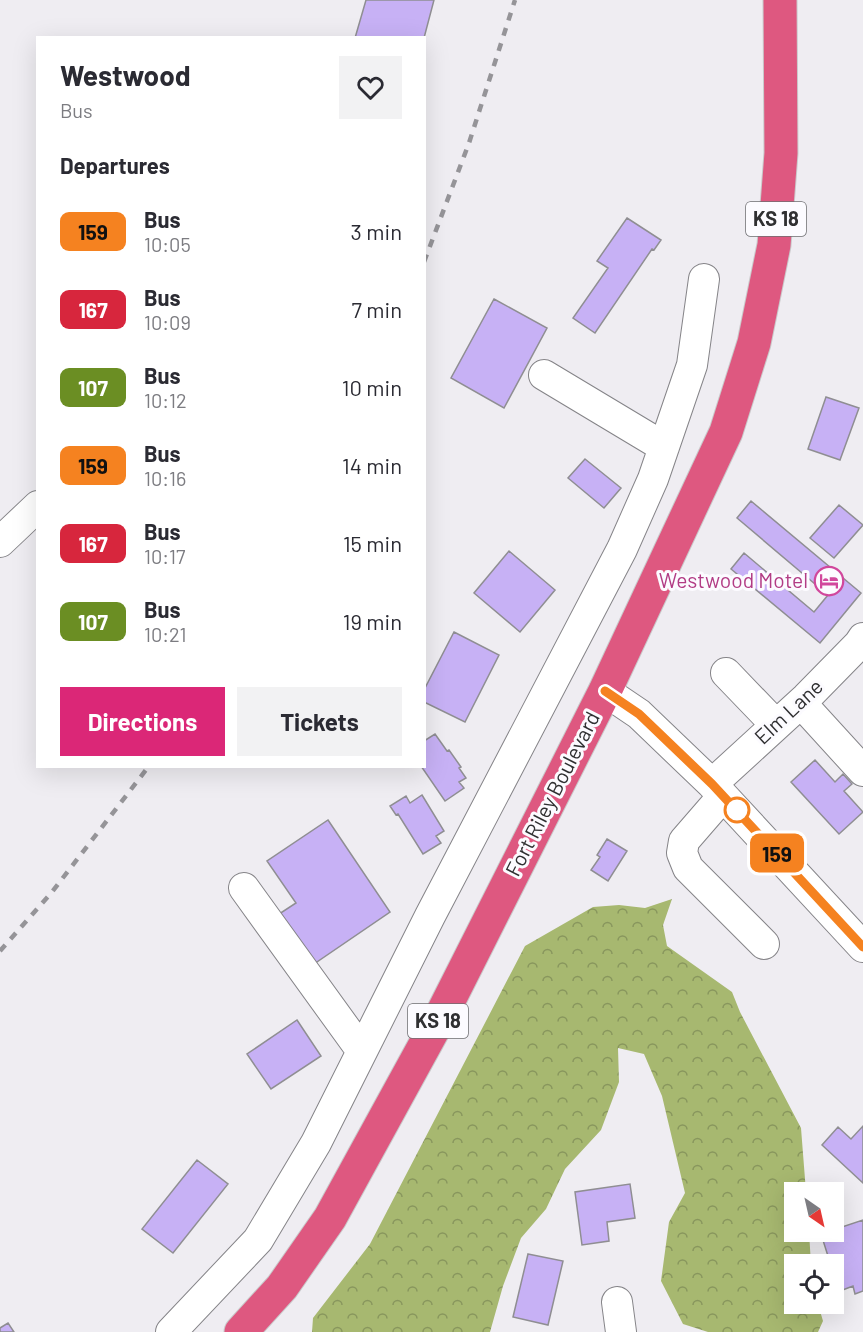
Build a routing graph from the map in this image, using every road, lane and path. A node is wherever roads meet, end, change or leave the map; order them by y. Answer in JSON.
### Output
{"nodes":[{"id":1,"x":780,"y":0,"type":"edge"},
{"id":2,"x":704,"y":279,"type":"dead end"},
{"id":3,"x":544,"y":375,"type":"dead end"},
{"id":4,"x":664,"y":447,"type":"junction"},
{"id":5,"x":36,"y":508,"type":"edge"},
{"id":6,"x":0,"y":542,"type":"edge"},
{"id":7,"x":863,"y":638,"type":"edge"},
{"id":8,"x":726,"y":673,"type":"dead end"},
{"id":9,"x":605,"y":691,"type":"junction"},
{"id":10,"x":801,"y":703,"type":"junction"},
{"id":11,"x":776,"y":725,"type":"junction"},
{"id":12,"x":863,"y":771,"type":"edge"},
{"id":13,"x":718,"y":790,"type":"junction"},
{"id":14,"x":244,"y":888,"type":"dead end"},
{"id":15,"x":764,"y":944,"type":"dead end"},
{"id":16,"x":863,"y":947,"type":"edge"},
{"id":17,"x":361,"y":1050,"type":"junction"},
{"id":18,"x":617,"y":1302,"type":"dead end"},
{"id":19,"x":171,"y":1332,"type":"edge"},
{"id":20,"x":241,"y":1332,"type":"edge"},
{"id":21,"x":621,"y":1332,"type":"edge"}],
"edges":[{"from":1,"to":9,"type":"highway","name":"Fort Riley Boulevard","number":"KS 18"},
{"from":2,"to":4,"type":"street"},
{"from":3,"to":4,"type":"street"},
{"from":4,"to":17,"type":"street"},
{"from":5,"to":6,"type":"street"},
{"from":7,"to":10,"type":"street","name":"Elm Lane"},
{"from":8,"to":11,"type":"street"},
{"from":9,"to":13,"type":"street"},
{"from":9,"to":20,"type":"highway","name":"Fort Riley Boulevard","number":"KS 18"},
{"from":10,"to":11,"type":"street","name":"Elm Lane"},
{"from":10,"to":12,"type":"street"},
{"from":11,"to":13,"type":"street","name":"Elm Lane"},
{"from":13,"to":15,"type":"street","name":"Elm Lane"},
{"from":13,"to":16,"type":"street"},
{"from":14,"to":17,"type":"street"},
{"from":17,"to":19,"type":"street"},
{"from":18,"to":21,"type":"street"}]}
